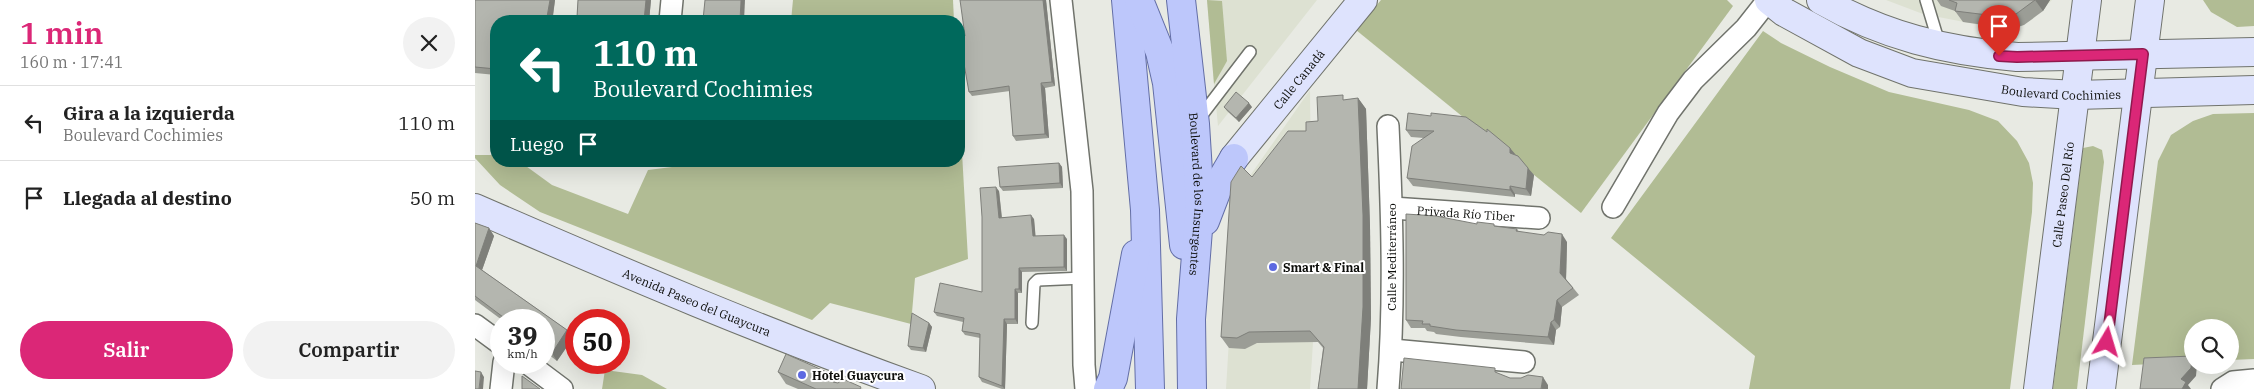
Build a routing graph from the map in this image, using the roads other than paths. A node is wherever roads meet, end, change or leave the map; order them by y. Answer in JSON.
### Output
{"nodes":[{"id":1,"x":672,"y":0,"type":"edge"},
{"id":2,"x":1061,"y":0,"type":"edge"},
{"id":3,"x":1125,"y":0,"type":"edge"},
{"id":4,"x":1139,"y":0,"type":"edge"},
{"id":5,"x":1181,"y":0,"type":"edge"},
{"id":6,"x":1363,"y":0,"type":"edge"},
{"id":7,"x":1769,"y":0,"type":"edge"},
{"id":8,"x":1821,"y":0,"type":"edge"},
{"id":9,"x":1925,"y":0,"type":"edge"},
{"id":10,"x":2087,"y":0,"type":"edge"},
{"id":11,"x":2150,"y":0,"type":"edge"},
{"id":12,"x":671,"y":15,"type":"edge"},
{"id":13,"x":1941,"y":48,"type":"junction"},
{"id":14,"x":1250,"y":52,"type":"dead end"},
{"id":15,"x":2254,"y":52,"type":"edge"},
{"id":16,"x":2079,"y":54,"type":"junction"},
{"id":17,"x":2143,"y":54,"type":"junction"},
{"id":18,"x":2254,"y":90,"type":"edge"},
{"id":19,"x":2138,"y":93,"type":"junction"},
{"id":20,"x":2076,"y":95,"type":"junction"},
{"id":21,"x":1195,"y":124,"type":"junction"},
{"id":22,"x":1388,"y":126,"type":"dead end"},
{"id":23,"x":1613,"y":206,"type":"dead end"},
{"id":24,"x":475,"y":208,"type":"edge"},
{"id":25,"x":1391,"y":208,"type":"junction"},
{"id":26,"x":1145,"y":210,"type":"junction"},
{"id":27,"x":1539,"y":218,"type":"dead end"},
{"id":28,"x":1197,"y":241,"type":"junction"},
{"id":29,"x":1084,"y":278,"type":"junction"},
{"id":30,"x":1191,"y":319,"type":"junction"},
{"id":31,"x":1033,"y":323,"type":"dead end"},
{"id":32,"x":475,"y":325,"type":"edge"},
{"id":33,"x":490,"y":336,"type":"edge"},
{"id":34,"x":1392,"y":350,"type":"junction"},
{"id":35,"x":1524,"y":362,"type":"dead end"},
{"id":36,"x":503,"y":374,"type":"edge"},
{"id":37,"x":542,"y":374,"type":"edge"},
{"id":38,"x":2254,"y":380,"type":"edge"},
{"id":39,"x":891,"y":384,"type":"edge"},
{"id":40,"x":501,"y":389,"type":"edge"},
{"id":41,"x":563,"y":389,"type":"edge"},
{"id":42,"x":921,"y":389,"type":"edge"},
{"id":43,"x":1086,"y":389,"type":"edge"},
{"id":44,"x":1109,"y":389,"type":"edge"},
{"id":45,"x":1150,"y":389,"type":"edge"},
{"id":46,"x":1192,"y":389,"type":"edge"},
{"id":47,"x":1388,"y":389,"type":"edge"},
{"id":48,"x":2037,"y":389,"type":"edge"},
{"id":49,"x":2101,"y":389,"type":"edge"},
{"id":50,"x":2222,"y":389,"type":"edge"}],
"edges":[{"from":1,"to":12,"type":"street"},
{"from":2,"to":29,"type":"street"},
{"from":3,"to":26,"type":"main road"},
{"from":4,"to":30,"type":"main road"},
{"from":5,"to":21,"type":"main road","name":"Boulevard de los Insurgentes"},
{"from":6,"to":28,"type":"main road","name":"Calle Canadá"},
{"from":7,"to":20,"type":"main road","name":"Boulevard Cochimies"},
{"from":7,"to":23,"type":"street"},
{"from":8,"to":13,"type":"main road"},
{"from":9,"to":13,"type":"lane"},
{"from":10,"to":16,"type":"main road","name":"Calle Paseo Del Río"},
{"from":11,"to":17,"type":"main road"},
{"from":13,"to":16,"type":"main road"},
{"from":14,"to":21,"type":"lane"},
{"from":15,"to":17,"type":"main road"},
{"from":16,"to":17,"type":"main road"},
{"from":16,"to":20,"type":"main road","name":"Calle Paseo Del Río"},
{"from":17,"to":19,"type":"main road"},
{"from":18,"to":19,"type":"main road","name":"Boulevard Cochimies"},
{"from":19,"to":20,"type":"main road","name":"Boulevard Cochimies"},
{"from":19,"to":49,"type":"main road"},
{"from":20,"to":48,"type":"main road","name":"Calle Paseo Del Río"},
{"from":21,"to":28,"type":"main road","name":"Boulevard de los Insurgentes"},
{"from":22,"to":25,"type":"street","name":"Calle Mediterráneo"},
{"from":24,"to":39,"type":"main road","name":"Avenida Paseo del Guaycura"},
{"from":25,"to":27,"type":"street","name":"Privada Río Tiber"},
{"from":25,"to":34,"type":"street","name":"Calle Mediterráneo"},
{"from":26,"to":44,"type":"main road"},
{"from":26,"to":45,"type":"main road"},
{"from":28,"to":30,"type":"main road","name":"Boulevard de los Insurgentes"},
{"from":29,"to":31,"type":"lane"},
{"from":29,"to":43,"type":"street"},
{"from":30,"to":46,"type":"main road","name":"Boulevard de los Insurgentes"},
{"from":32,"to":33,"type":"street"},
{"from":34,"to":35,"type":"street"},
{"from":34,"to":47,"type":"street","name":"Calle Mediterráneo"},
{"from":36,"to":40,"type":"street"},
{"from":37,"to":41,"type":"street"},
{"from":38,"to":50,"type":"street"},
{"from":39,"to":42,"type":"main road","name":"Avenida Paseo del Guaycura"}]}
